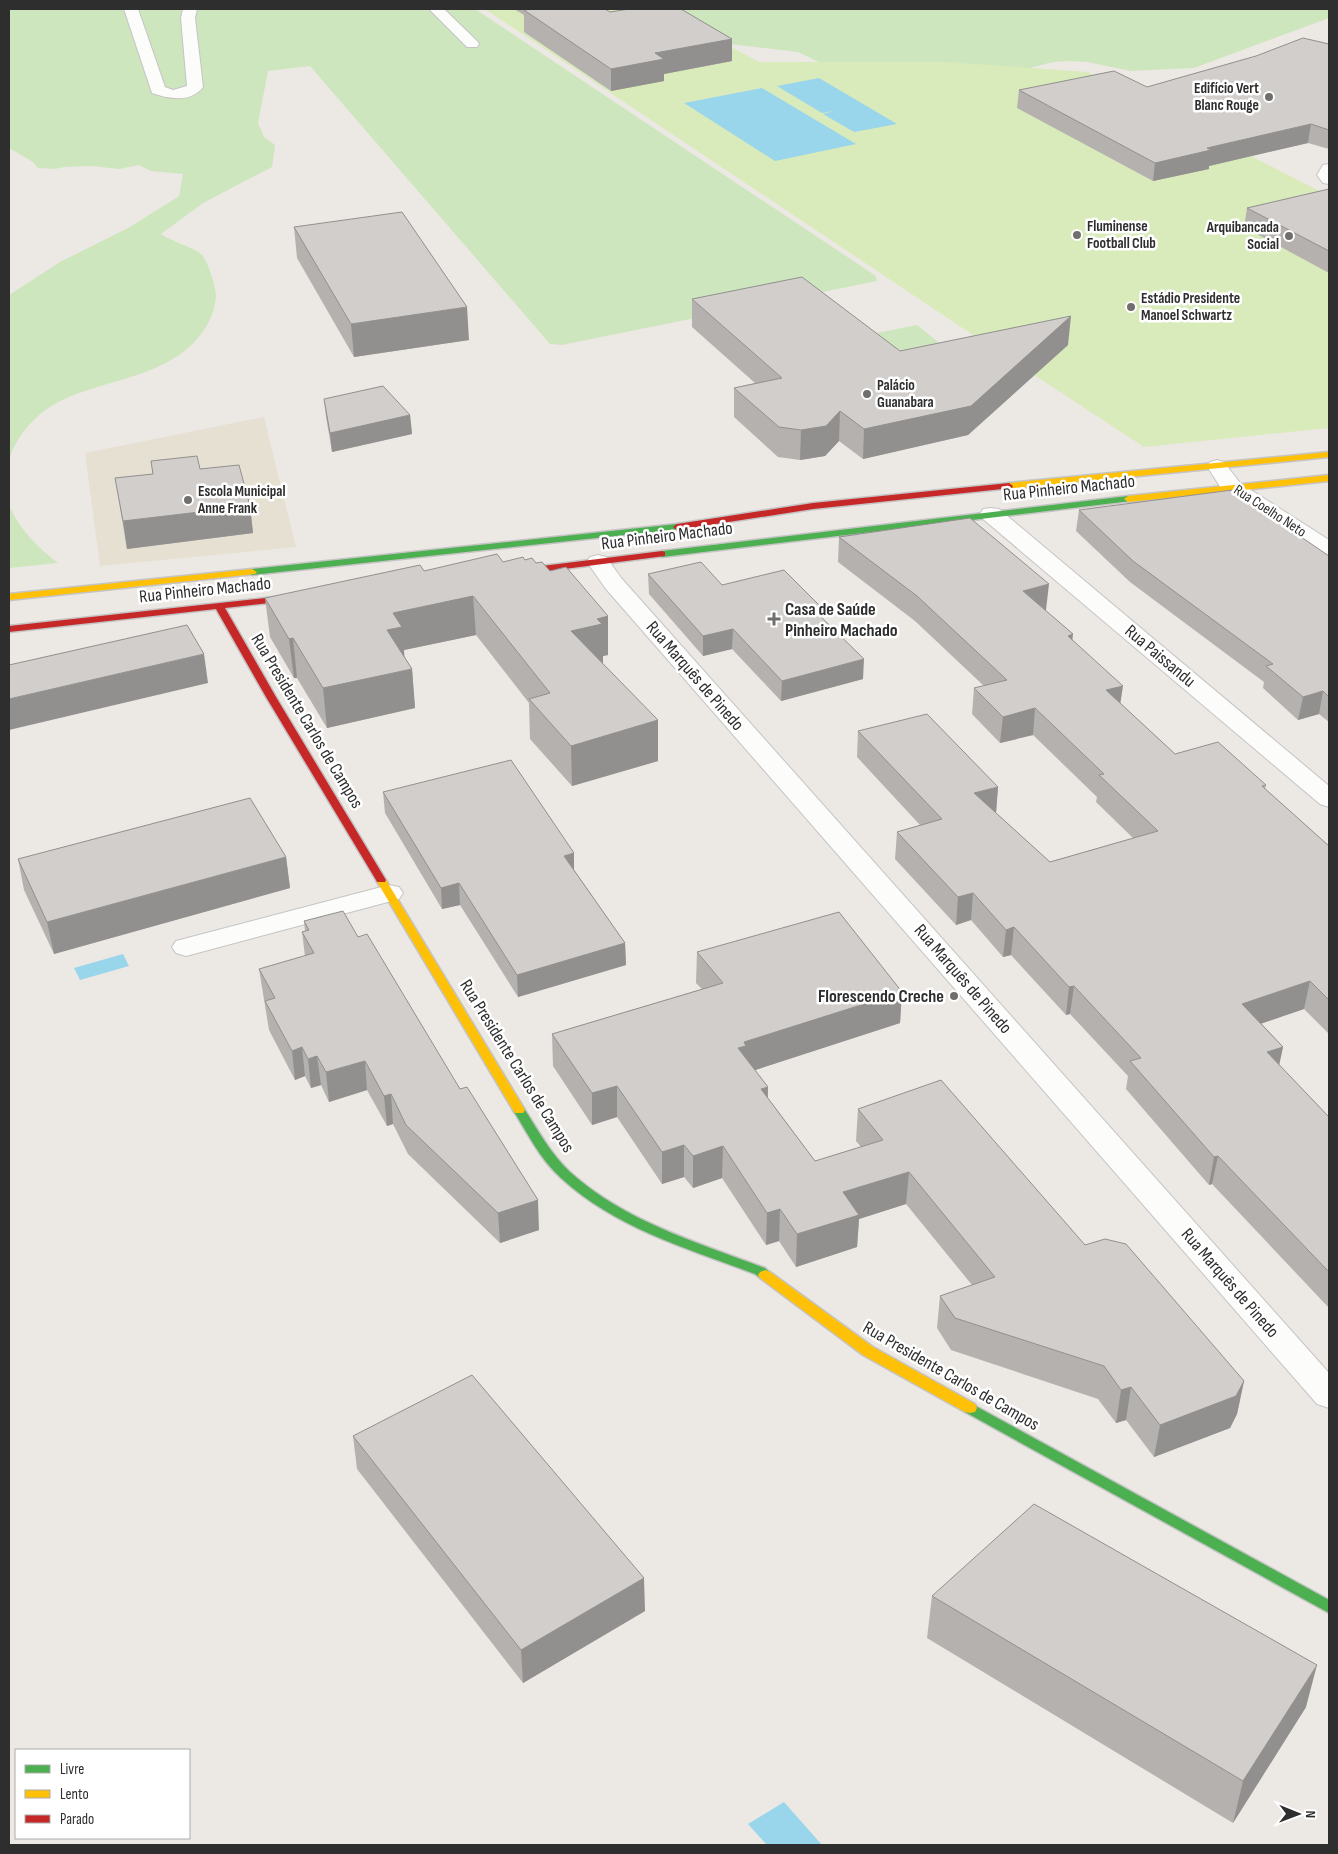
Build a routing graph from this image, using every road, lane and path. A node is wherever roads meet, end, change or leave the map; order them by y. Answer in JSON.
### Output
{"nodes":[{"id":1,"x":131,"y":9,"type":"edge"},
{"id":2,"x":190,"y":9,"type":"edge"},
{"id":3,"x":436,"y":9,"type":"edge"},
{"id":4,"x":472,"y":44,"type":"dead end"},
{"id":5,"x":1329,"y":454,"type":"edge"},
{"id":6,"x":1217,"y":466,"type":"junction"},
{"id":7,"x":1329,"y":478,"type":"edge"},
{"id":8,"x":1232,"y":488,"type":"junction"},
{"id":9,"x":992,"y":514,"type":"junction"},
{"id":10,"x":1329,"y":550,"type":"edge"},
{"id":11,"x":598,"y":562,"type":"junction"},
{"id":12,"x":502,"y":574,"type":"edge"},
{"id":13,"x":317,"y":595,"type":"edge"},
{"id":14,"x":9,"y":597,"type":"edge"},
{"id":15,"x":219,"y":606,"type":"junction"},
{"id":16,"x":9,"y":629,"type":"edge"},
{"id":17,"x":1329,"y":799,"type":"edge"},
{"id":18,"x":389,"y":893,"type":"junction"},
{"id":19,"x":186,"y":947,"type":"dead end"},
{"id":20,"x":1329,"y":1395,"type":"edge"},
{"id":21,"x":1329,"y":1607,"type":"edge"}],
"edges":[{"from":1,"to":2,"type":"street"},
{"from":3,"to":4,"type":"street"},
{"from":5,"to":6,"type":"main road","name":"Rua Pinheiro Machado"},
{"from":6,"to":8,"type":"street","name":"Rua Coelho Neto"},
{"from":6,"to":14,"type":"main road","name":"Rua Pinheiro Machado"},
{"from":7,"to":8,"type":"main road","name":"Rua Pinheiro Machado"},
{"from":8,"to":9,"type":"main road","name":"Rua Pinheiro Machado"},
{"from":8,"to":10,"type":"street","name":"Rua Coelho Neto"},
{"from":9,"to":11,"type":"main road","name":"Rua Pinheiro Machado"},
{"from":9,"to":17,"type":"street","name":"Rua Paissandu"},
{"from":11,"to":12,"type":"main road","name":"Rua Pinheiro Machado"},
{"from":11,"to":20,"type":"street","name":"Rua Marquês de Pinedo"},
{"from":13,"to":15,"type":"main road","name":"Rua Pinheiro Machado"},
{"from":15,"to":16,"type":"main road","name":"Rua Pinheiro Machado"},
{"from":15,"to":18,"type":"main road","name":"Rua Presidente Carlos de Campos"},
{"from":18,"to":19,"type":"street"},
{"from":18,"to":21,"type":"main road","name":"Rua Presidente Carlos de Campos"}]}
